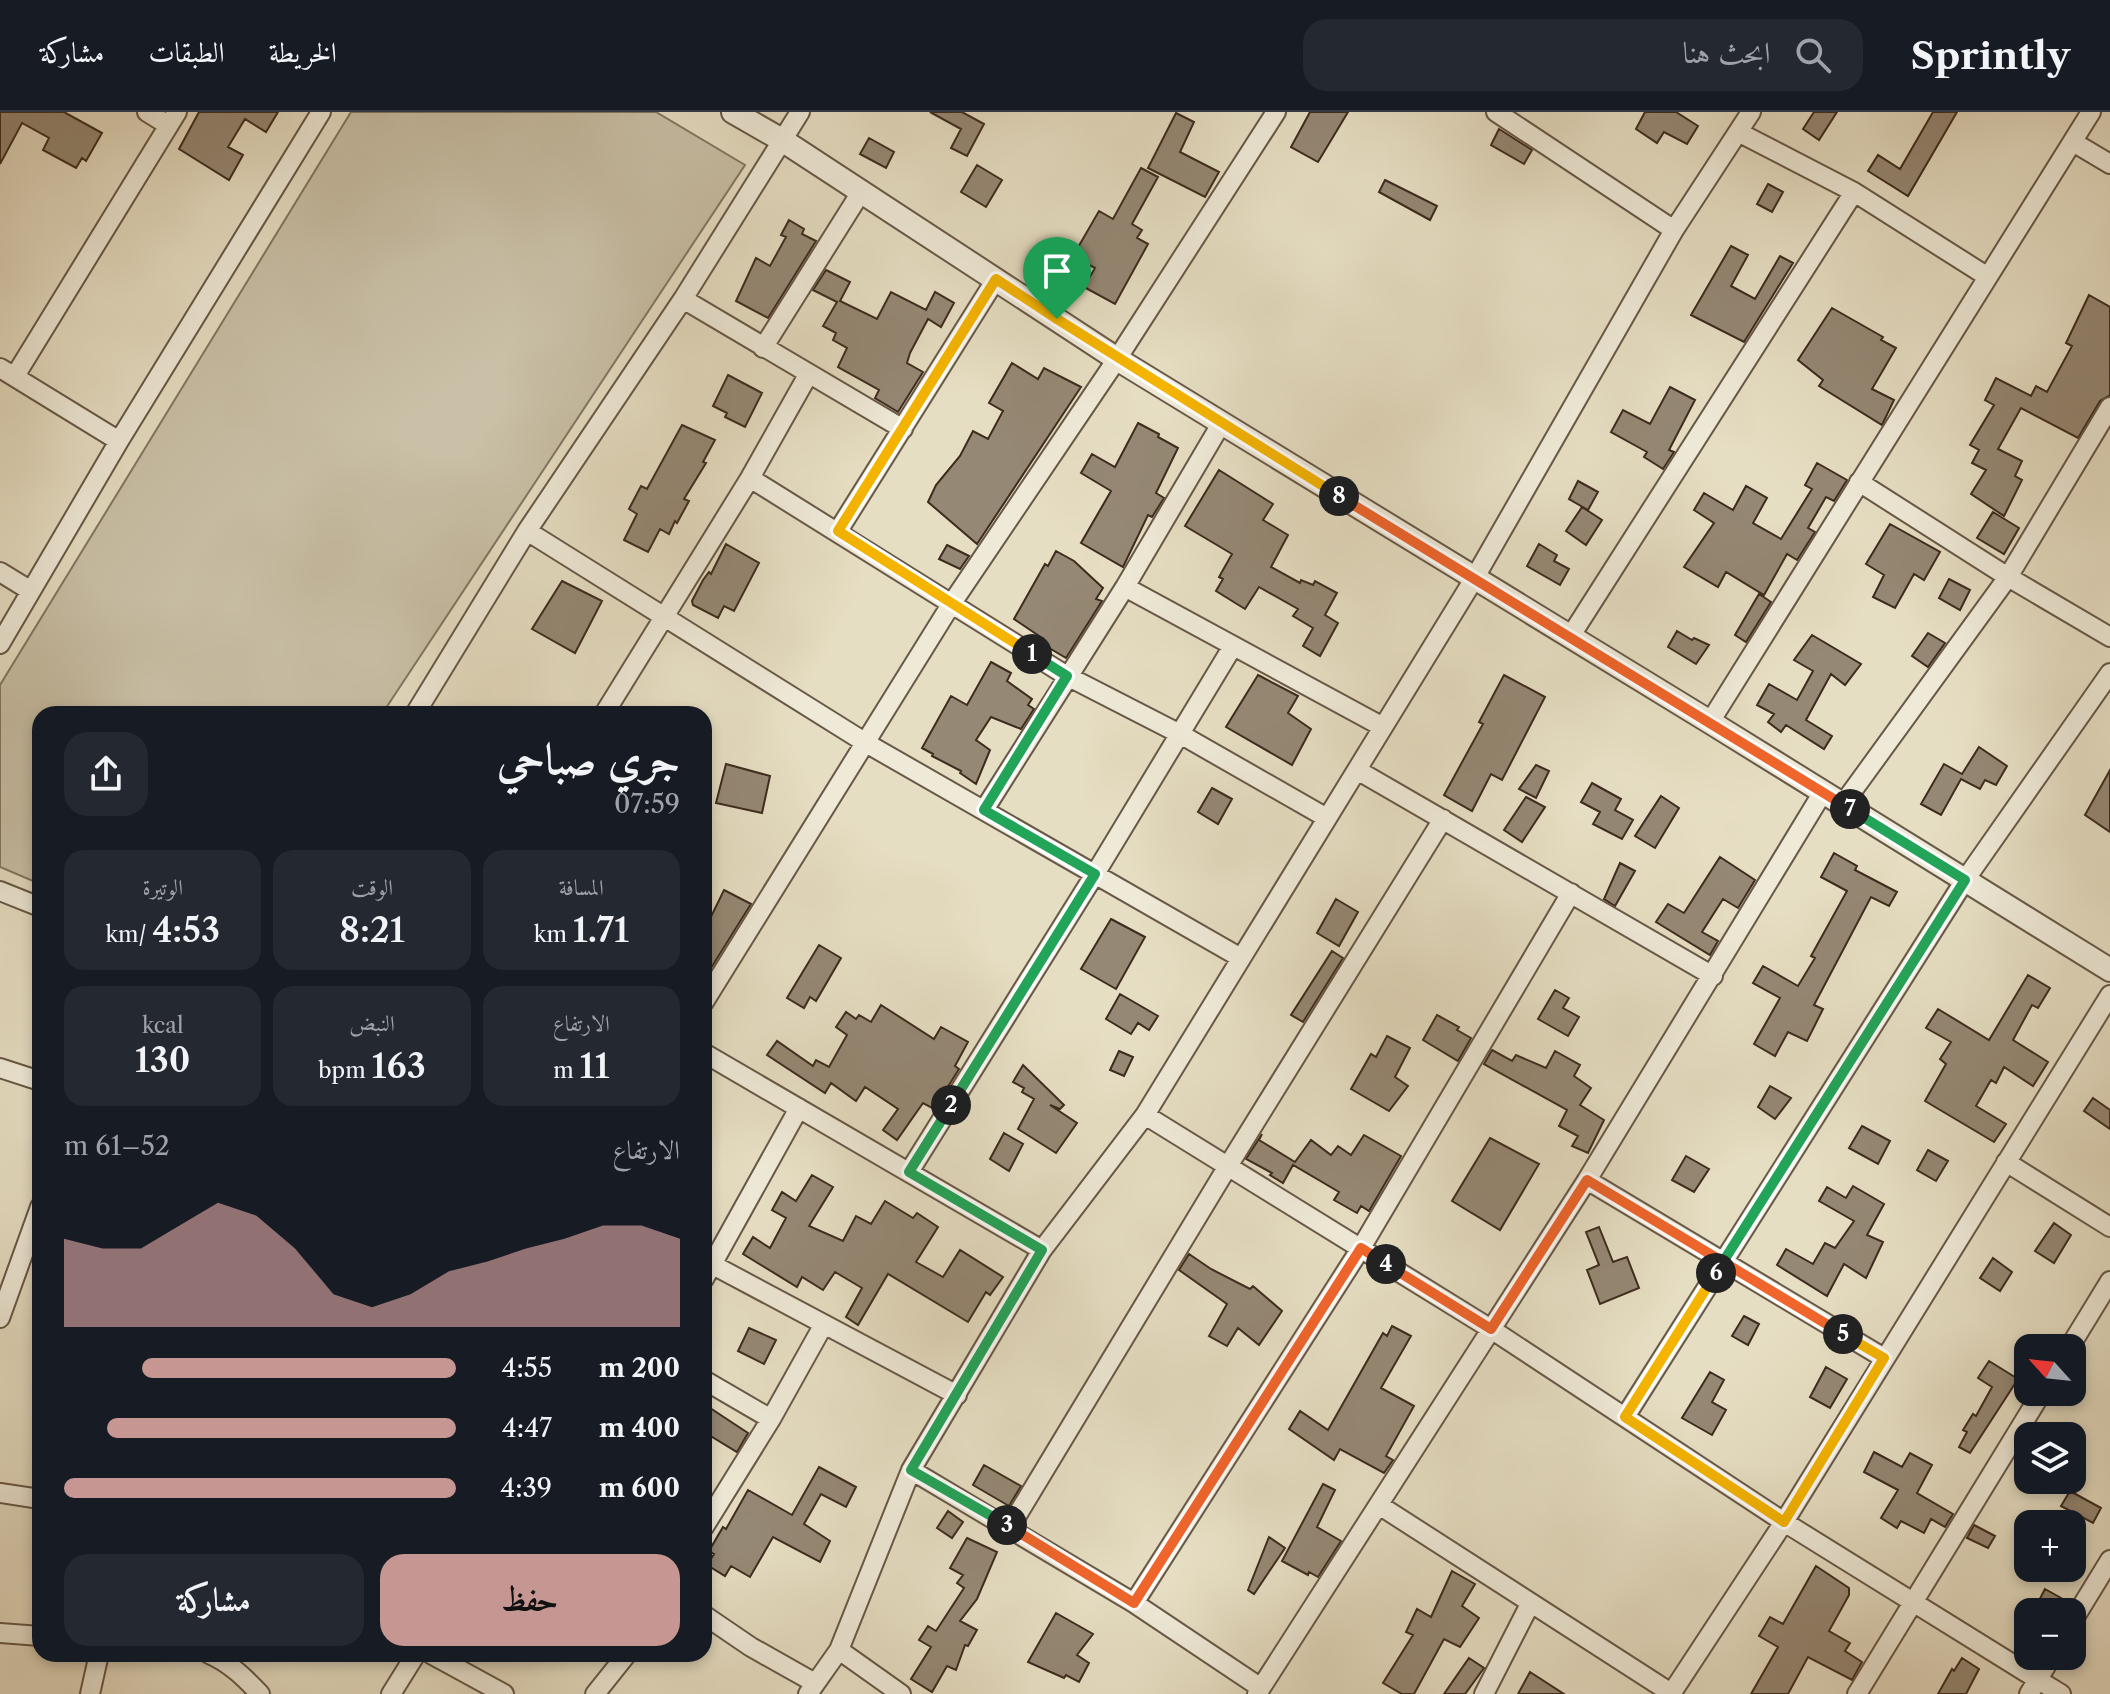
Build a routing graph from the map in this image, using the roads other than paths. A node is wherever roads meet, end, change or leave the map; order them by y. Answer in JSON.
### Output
{"nodes":[{"id":1,"x":147,"y":112,"type":"edge"},
{"id":2,"x":321,"y":112,"type":"edge"},
{"id":3,"x":733,"y":112,"type":"edge"},
{"id":4,"x":800,"y":112,"type":"edge"},
{"id":5,"x":1276,"y":112,"type":"edge"},
{"id":6,"x":1496,"y":112,"type":"edge"},
{"id":7,"x":1751,"y":112,"type":"edge"},
{"id":8,"x":2091,"y":112,"type":"edge"},
{"id":9,"x":172,"y":119,"type":"edge"},
{"id":10,"x":1738,"y":132,"type":"junction"},
{"id":11,"x":782,"y":140,"type":"junction"},
{"id":12,"x":2073,"y":142,"type":"junction"},
{"id":13,"x":2110,"y":164,"type":"edge"},
{"id":14,"x":861,"y":192,"type":"junction"},
{"id":15,"x":1854,"y":192,"type":"junction"},
{"id":16,"x":1674,"y":230,"type":"junction"},
{"id":17,"x":1988,"y":277,"type":"junction"},
{"id":18,"x":996,"y":279,"type":"junction"},
{"id":19,"x":683,"y":299,"type":"junction"},
{"id":20,"x":763,"y":348,"type":"junction"},
{"id":21,"x":1117,"y":359,"type":"junction"},
{"id":22,"x":7,"y":372,"type":"edge"},
{"id":23,"x":808,"y":375,"type":"junction"},
{"id":24,"x":2110,"y":407,"type":"edge"},
{"id":25,"x":1221,"y":424,"type":"junction"},
{"id":26,"x":903,"y":429,"type":"junction"},
{"id":27,"x":119,"y":441,"type":"junction"},
{"id":28,"x":750,"y":478,"type":"junction"},
{"id":29,"x":1859,"y":482,"type":"junction"},
{"id":30,"x":527,"y":531,"type":"junction"},
{"id":31,"x":838,"y":531,"type":"junction"},
{"id":32,"x":0,"y":572,"type":"edge"},
{"id":33,"x":2008,"y":577,"type":"junction"},
{"id":34,"x":1474,"y":579,"type":"junction"},
{"id":35,"x":1125,"y":587,"type":"junction"},
{"id":36,"x":31,"y":591,"type":"junction"},
{"id":37,"x":952,"y":603,"type":"junction"},
{"id":38,"x":664,"y":618,"type":"junction"},
{"id":39,"x":1570,"y":637,"type":"junction"},
{"id":40,"x":2110,"y":637,"type":"edge"},
{"id":41,"x":0,"y":644,"type":"edge"},
{"id":42,"x":1233,"y":646,"type":"junction"},
{"id":43,"x":2110,"y":673,"type":"edge"},
{"id":44,"x":1067,"y":676,"type":"junction"},
{"id":45,"x":420,"y":706,"type":"edge"},
{"id":46,"x":609,"y":706,"type":"edge"},
{"id":47,"x":1710,"y":722,"type":"junction"},
{"id":48,"x":1383,"y":727,"type":"junction"},
{"id":49,"x":1180,"y":734,"type":"junction"},
{"id":50,"x":866,"y":743,"type":"junction"},
{"id":51,"x":1357,"y":770,"type":"junction"},
{"id":52,"x":1823,"y":792,"type":"junction"},
{"id":53,"x":1843,"y":804,"type":"junction"},
{"id":54,"x":984,"y":810,"type":"junction"},
{"id":55,"x":1327,"y":818,"type":"junction"},
{"id":56,"x":1443,"y":819,"type":"junction"},
{"id":57,"x":1095,"y":874,"type":"junction"},
{"id":58,"x":1965,"y":880,"type":"junction"},
{"id":59,"x":0,"y":891,"type":"edge"},
{"id":60,"x":1571,"y":893,"type":"junction"},
{"id":61,"x":32,"y":904,"type":"edge"},
{"id":62,"x":1241,"y":958,"type":"junction"},
{"id":63,"x":2110,"y":970,"type":"edge"},
{"id":64,"x":1713,"y":976,"type":"junction"},
{"id":65,"x":712,"y":989,"type":"edge"},
{"id":66,"x":2110,"y":995,"type":"edge"},
{"id":67,"x":712,"y":1058,"type":"edge"},
{"id":68,"x":0,"y":1068,"type":"edge"},
{"id":69,"x":32,"y":1078,"type":"edge"},
{"id":70,"x":799,"y":1108,"type":"junction"},
{"id":71,"x":1145,"y":1115,"type":"junction"},
{"id":72,"x":2006,"y":1162,"type":"junction"},
{"id":73,"x":1228,"y":1166,"type":"junction"},
{"id":74,"x":909,"y":1172,"type":"junction"},
{"id":75,"x":1587,"y":1180,"type":"junction"},
{"id":76,"x":2110,"y":1227,"type":"edge"},
{"id":77,"x":32,"y":1229,"type":"edge"},
{"id":78,"x":1361,"y":1248,"type":"junction"},
{"id":79,"x":1042,"y":1250,"type":"junction"},
{"id":80,"x":1724,"y":1262,"type":"junction"},
{"id":81,"x":712,"y":1267,"type":"edge"},
{"id":82,"x":712,"y":1273,"type":"edge"},
{"id":83,"x":2110,"y":1281,"type":"edge"},
{"id":84,"x":0,"y":1318,"type":"edge"},
{"id":85,"x":824,"y":1324,"type":"junction"},
{"id":86,"x":1491,"y":1329,"type":"junction"},
{"id":87,"x":2078,"y":1334,"type":"edge"},
{"id":88,"x":1884,"y":1358,"type":"junction"},
{"id":89,"x":712,"y":1385,"type":"edge"},
{"id":90,"x":957,"y":1395,"type":"junction"},
{"id":91,"x":2033,"y":1406,"type":"edge"},
{"id":92,"x":1625,"y":1417,"type":"junction"},
{"id":93,"x":771,"y":1419,"type":"junction"},
{"id":94,"x":911,"y":1470,"type":"junction"},
{"id":95,"x":0,"y":1493,"type":"edge"},
{"id":96,"x":32,"y":1498,"type":"edge"},
{"id":97,"x":1379,"y":1505,"type":"junction"},
{"id":98,"x":712,"y":1514,"type":"edge"},
{"id":99,"x":1784,"y":1522,"type":"junction"},
{"id":100,"x":1010,"y":1527,"type":"junction"},
{"id":101,"x":2110,"y":1560,"type":"edge"},
{"id":102,"x":2086,"y":1599,"type":"edge"},
{"id":103,"x":1912,"y":1602,"type":"junction"},
{"id":104,"x":1134,"y":1603,"type":"junction"},
{"id":105,"x":1530,"y":1604,"type":"junction"},
{"id":106,"x":712,"y":1620,"type":"edge"},
{"id":107,"x":0,"y":1633,"type":"edge"},
{"id":108,"x":32,"y":1635,"type":"edge"},
{"id":109,"x":839,"y":1650,"type":"junction"},
{"id":110,"x":97,"y":1662,"type":"edge"},
{"id":111,"x":226,"y":1662,"type":"edge"},
{"id":112,"x":411,"y":1662,"type":"edge"},
{"id":113,"x":446,"y":1662,"type":"edge"},
{"id":114,"x":621,"y":1662,"type":"edge"},
{"id":115,"x":2033,"y":1687,"type":"edge"},
{"id":116,"x":811,"y":1688,"type":"edge"},
{"id":117,"x":1259,"y":1691,"type":"edge"},
{"id":118,"x":90,"y":1694,"type":"edge"},
{"id":119,"x":260,"y":1694,"type":"edge"},
{"id":120,"x":391,"y":1694,"type":"edge"},
{"id":121,"x":504,"y":1694,"type":"edge"},
{"id":122,"x":595,"y":1694,"type":"edge"},
{"id":123,"x":901,"y":1694,"type":"edge"},
{"id":124,"x":1484,"y":1694,"type":"edge"},
{"id":125,"x":1671,"y":1694,"type":"edge"},
{"id":126,"x":1857,"y":1694,"type":"edge"},
{"id":127,"x":2061,"y":1694,"type":"edge"}],
"edges":[{"from":1,"to":9,"type":"street"},
{"from":2,"to":27,"type":"street"},
{"from":3,"to":11,"type":"street"},
{"from":4,"to":11,"type":"street"},
{"from":5,"to":21,"type":"street"},
{"from":6,"to":16,"type":"street"},
{"from":7,"to":10,"type":"street"},
{"from":8,"to":12,"type":"street"},
{"from":9,"to":22,"type":"street"},
{"from":10,"to":15,"type":"street"},
{"from":10,"to":16,"type":"street"},
{"from":11,"to":14,"type":"street"},
{"from":11,"to":19,"type":"street"},
{"from":12,"to":13,"type":"street"},
{"from":12,"to":17,"type":"street"},
{"from":14,"to":18,"type":"street"},
{"from":14,"to":20,"type":"street"},
{"from":15,"to":17,"type":"street"},
{"from":15,"to":39,"type":"street"},
{"from":16,"to":34,"type":"street"},
{"from":17,"to":29,"type":"street"},
{"from":18,"to":21,"type":"street"},
{"from":18,"to":26,"type":"street"},
{"from":19,"to":20,"type":"street"},
{"from":19,"to":30,"type":"street"},
{"from":20,"to":23,"type":"street"},
{"from":21,"to":25,"type":"street"},
{"from":21,"to":37,"type":"street"},
{"from":22,"to":27,"type":"street"},
{"from":23,"to":26,"type":"street"},
{"from":23,"to":28,"type":"street"},
{"from":24,"to":33,"type":"street"},
{"from":25,"to":34,"type":"street"},
{"from":25,"to":35,"type":"street"},
{"from":26,"to":31,"type":"street"},
{"from":27,"to":36,"type":"street"},
{"from":28,"to":31,"type":"street"},
{"from":28,"to":38,"type":"street"},
{"from":29,"to":33,"type":"street"},
{"from":29,"to":47,"type":"street"},
{"from":30,"to":38,"type":"street"},
{"from":30,"to":45,"type":"street"},
{"from":31,"to":37,"type":"street"},
{"from":32,"to":36,"type":"street"},
{"from":33,"to":40,"type":"street"},
{"from":33,"to":53,"type":"street"},
{"from":34,"to":39,"type":"street"},
{"from":34,"to":48,"type":"street"},
{"from":35,"to":42,"type":"street"},
{"from":35,"to":44,"type":"street"},
{"from":36,"to":41,"type":"street"},
{"from":37,"to":44,"type":"street"},
{"from":37,"to":50,"type":"street"},
{"from":38,"to":46,"type":"street"},
{"from":38,"to":50,"type":"street"},
{"from":39,"to":47,"type":"street"},
{"from":42,"to":48,"type":"street"},
{"from":42,"to":49,"type":"street"},
{"from":43,"to":58,"type":"street"},
{"from":44,"to":49,"type":"street"},
{"from":44,"to":54,"type":"street"},
{"from":47,"to":52,"type":"street"},
{"from":48,"to":51,"type":"street"},
{"from":49,"to":55,"type":"street"},
{"from":49,"to":57,"type":"street"},
{"from":50,"to":54,"type":"street"},
{"from":50,"to":65,"type":"street"},
{"from":51,"to":55,"type":"street"},
{"from":51,"to":56,"type":"street"},
{"from":52,"to":53,"type":"street"},
{"from":52,"to":64,"type":"street"},
{"from":53,"to":58,"type":"street"},
{"from":54,"to":57,"type":"street"},
{"from":55,"to":62,"type":"street"},
{"from":56,"to":60,"type":"street"},
{"from":56,"to":73,"type":"street"},
{"from":57,"to":62,"type":"street"},
{"from":57,"to":74,"type":"street"},
{"from":58,"to":63,"type":"street"},
{"from":58,"to":80,"type":"street"},
{"from":59,"to":61,"type":"street"},
{"from":60,"to":64,"type":"street"},
{"from":60,"to":78,"type":"street"},
{"from":62,"to":71,"type":"street"},
{"from":64,"to":75,"type":"street"},
{"from":66,"to":72,"type":"street"},
{"from":67,"to":70,"type":"street"},
{"from":68,"to":69,"type":"street"},
{"from":70,"to":74,"type":"street"},
{"from":70,"to":81,"type":"street"},
{"from":71,"to":73,"type":"street"},
{"from":71,"to":79,"type":"street"},
{"from":72,"to":76,"type":"street"},
{"from":72,"to":88,"type":"street"},
{"from":73,"to":78,"type":"street"},
{"from":73,"to":100,"type":"street"},
{"from":74,"to":79,"type":"street"},
{"from":75,"to":80,"type":"street"},
{"from":75,"to":86,"type":"street"},
{"from":77,"to":84,"type":"street"},
{"from":78,"to":86,"type":"street"},
{"from":78,"to":104,"type":"street"},
{"from":79,"to":90,"type":"street"},
{"from":80,"to":88,"type":"street"},
{"from":80,"to":92,"type":"street"},
{"from":82,"to":85,"type":"street"},
{"from":83,"to":87,"type":"street"},
{"from":85,"to":90,"type":"street"},
{"from":85,"to":93,"type":"street"},
{"from":86,"to":92,"type":"street"},
{"from":86,"to":97,"type":"street"},
{"from":88,"to":99,"type":"street"},
{"from":89,"to":93,"type":"street"},
{"from":90,"to":94,"type":"street"},
{"from":91,"to":103,"type":"street"},
{"from":92,"to":99,"type":"street"},
{"from":93,"to":98,"type":"street"},
{"from":94,"to":100,"type":"street"},
{"from":94,"to":109,"type":"street"},
{"from":95,"to":96,"type":"street"},
{"from":97,"to":105,"type":"street"},
{"from":97,"to":117,"type":"street"},
{"from":99,"to":103,"type":"street"},
{"from":99,"to":125,"type":"street"},
{"from":100,"to":104,"type":"street"},
{"from":101,"to":102,"type":"street"},
{"from":103,"to":115,"type":"street"},
{"from":103,"to":126,"type":"street"},
{"from":104,"to":117,"type":"street"},
{"from":105,"to":124,"type":"street"},
{"from":105,"to":125,"type":"street"},
{"from":106,"to":116,"type":"street"},
{"from":107,"to":108,"type":"street"},
{"from":109,"to":116,"type":"street"},
{"from":109,"to":123,"type":"street"},
{"from":110,"to":118,"type":"street"},
{"from":111,"to":119,"type":"street"},
{"from":112,"to":120,"type":"street"},
{"from":113,"to":121,"type":"street"},
{"from":114,"to":122,"type":"street"},
{"from":115,"to":127,"type":"street"}]}
